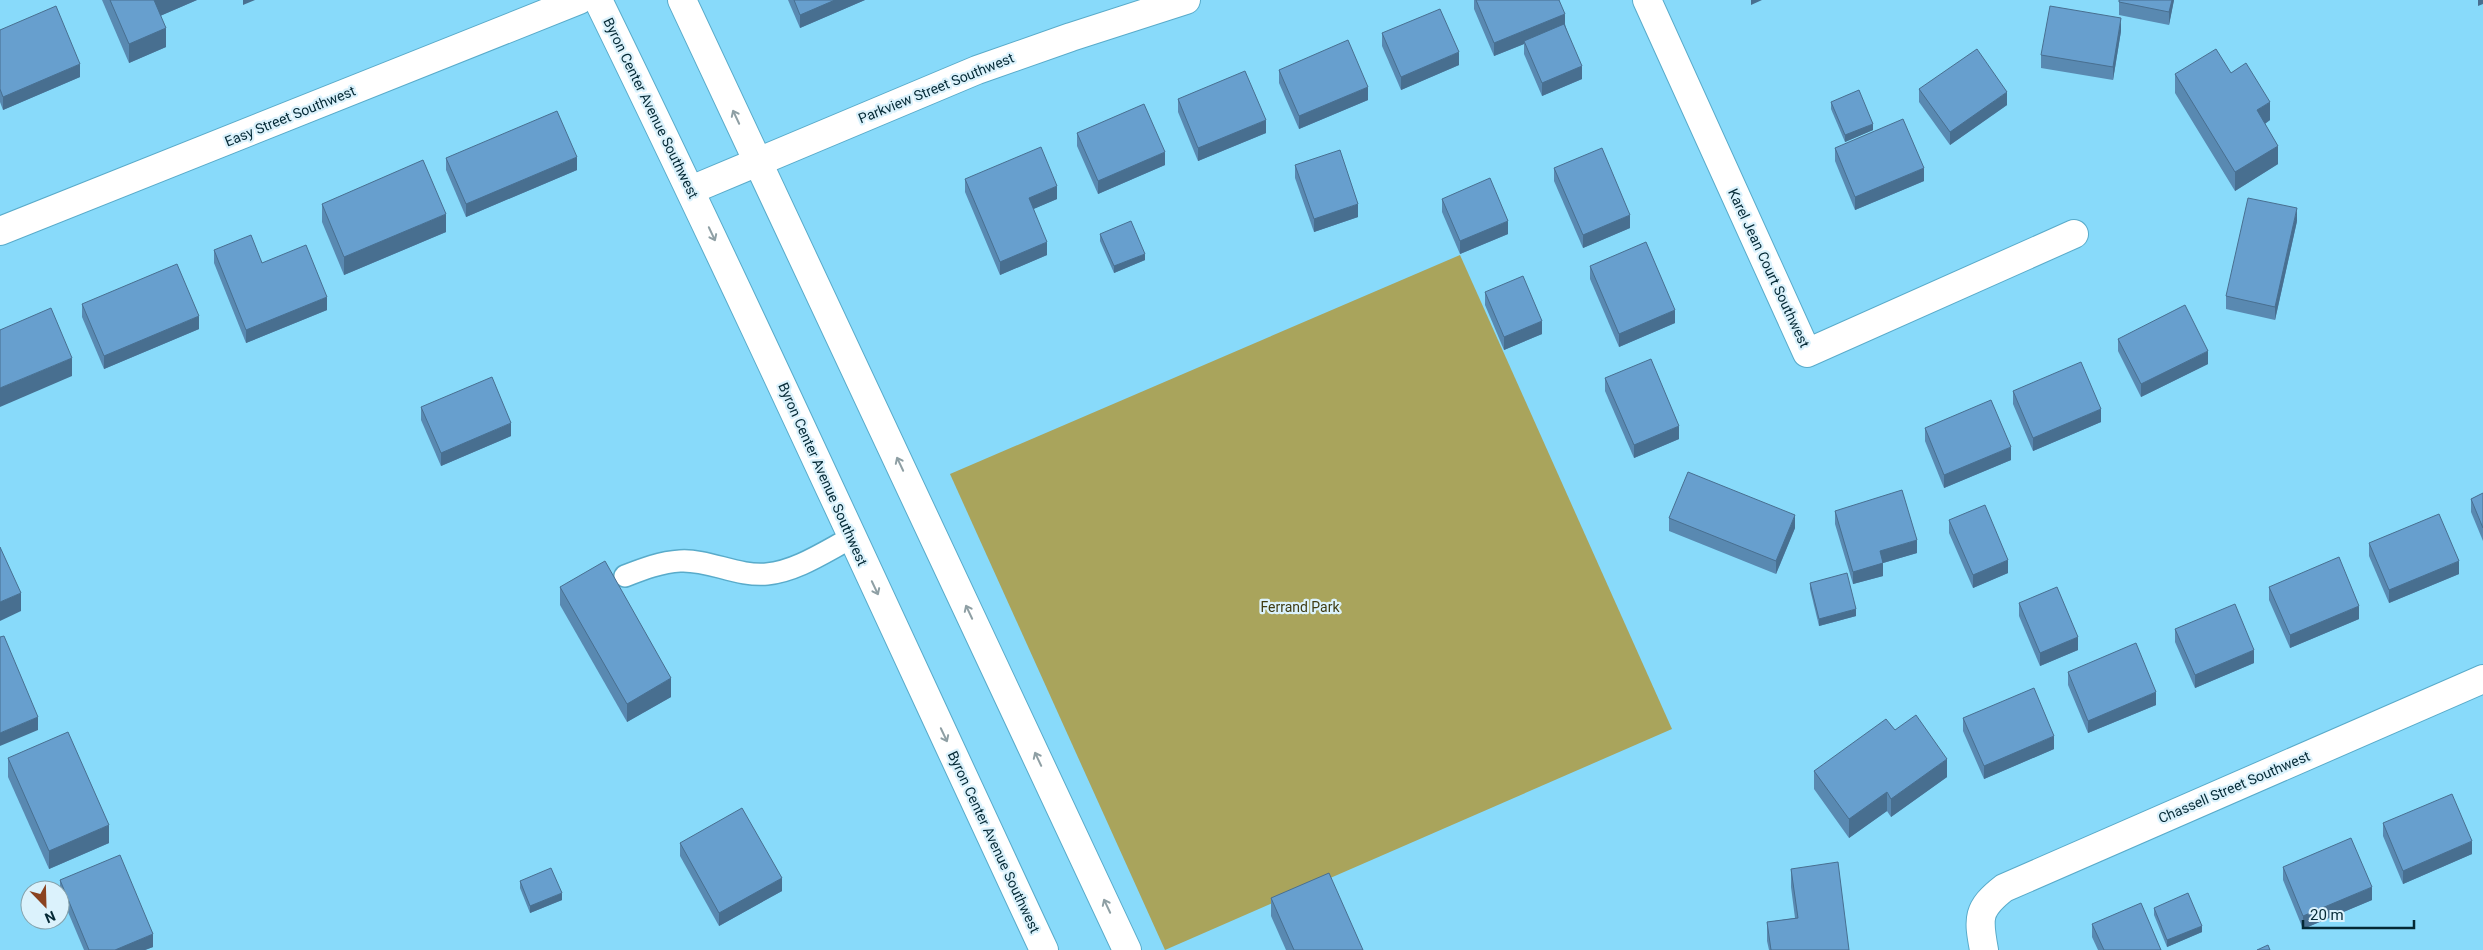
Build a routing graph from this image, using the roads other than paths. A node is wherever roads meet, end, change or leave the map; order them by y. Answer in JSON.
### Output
{"nodes":[{"id":1,"x":579,"y":0,"type":"edge"},
{"id":2,"x":598,"y":0,"type":"edge"},
{"id":3,"x":682,"y":0,"type":"edge"},
{"id":4,"x":1186,"y":0,"type":"edge"},
{"id":5,"x":1647,"y":0,"type":"edge"},
{"id":6,"x":757,"y":161,"type":"junction"},
{"id":7,"x":691,"y":190,"type":"junction"},
{"id":8,"x":0,"y":231,"type":"edge"},
{"id":9,"x":2074,"y":234,"type":"dead end"},
{"id":10,"x":852,"y":538,"type":"junction"},
{"id":11,"x":625,"y":576,"type":"dead end"},
{"id":12,"x":2483,"y":679,"type":"edge"},
{"id":13,"x":1044,"y":950,"type":"edge"},
{"id":14,"x":1128,"y":950,"type":"edge"},
{"id":15,"x":1984,"y":950,"type":"edge"}],
"edges":[{"from":1,"to":8,"type":"street","name":"Easy Street Southwest"},
{"from":2,"to":7,"type":"street","name":"Byron Center Avenue Southwest"},
{"from":6,"to":3,"type":"street","one_way":true},
{"from":4,"to":6,"type":"street","name":"Parkview Street Southwest"},
{"from":5,"to":9,"type":"street","name":"Karel Jean Court Southwest"},
{"from":6,"to":7,"type":"street","name":"Parkview Street Southwest"},
{"from":14,"to":6,"type":"street","one_way":true},
{"from":7,"to":10,"type":"street","name":"Byron Center Avenue Southwest","one_way":true},
{"from":10,"to":11,"type":"lane"},
{"from":10,"to":13,"type":"street","name":"Byron Center Avenue Southwest","one_way":true},
{"from":12,"to":15,"type":"street","name":"Chassell Street Southwest"}]}
